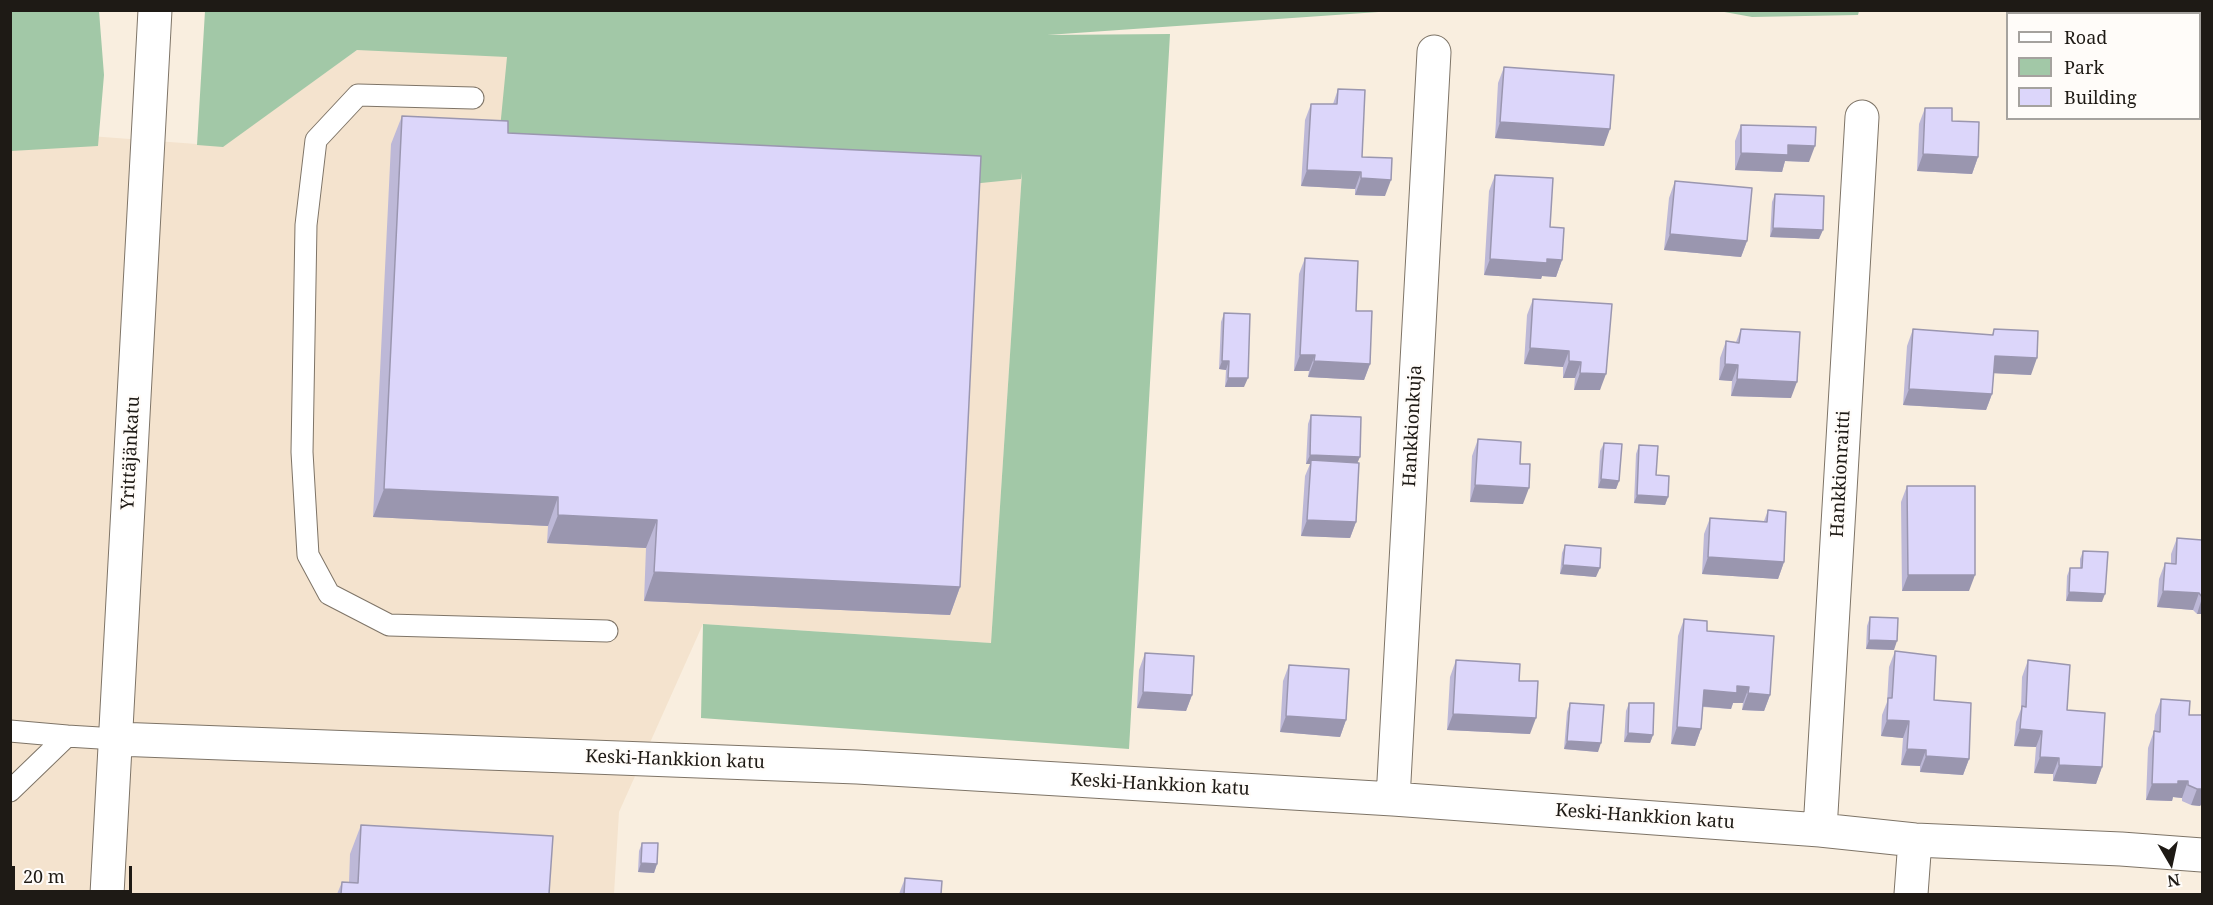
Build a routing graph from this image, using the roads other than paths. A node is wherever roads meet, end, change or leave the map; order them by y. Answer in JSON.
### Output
{"nodes":[{"id":1,"x":155,"y":10,"type":"edge"},
{"id":2,"x":1434,"y":52,"type":"dead end"},
{"id":3,"x":473,"y":98,"type":"dead end"},
{"id":4,"x":1862,"y":117,"type":"dead end"},
{"id":5,"x":607,"y":632,"type":"dead end"},
{"id":6,"x":10,"y":731,"type":"edge"},
{"id":7,"x":67,"y":736,"type":"junction"},
{"id":8,"x":116,"y":739,"type":"junction"},
{"id":9,"x":10,"y":791,"type":"edge"},
{"id":10,"x":1393,"y":799,"type":"junction"},
{"id":11,"x":1820,"y":830,"type":"junction"},
{"id":12,"x":1915,"y":840,"type":"junction"},
{"id":13,"x":2202,"y":855,"type":"edge"},
{"id":14,"x":106,"y":894,"type":"edge"},
{"id":15,"x":1911,"y":894,"type":"edge"}],
"edges":[{"from":1,"to":8,"type":"street","name":"Yrittäjänkatu"},
{"from":2,"to":10,"type":"street","name":"Hankkionkuja"},
{"from":3,"to":5,"type":"lane"},
{"from":4,"to":11,"type":"street","name":"Hankkionraitti"},
{"from":6,"to":7,"type":"lane"},
{"from":7,"to":8,"type":"lane"},
{"from":7,"to":9,"type":"lane"},
{"from":8,"to":10,"type":"street","name":"Keski-Hankkion katu"},
{"from":8,"to":14,"type":"street","name":"Yrittäjänkatu"},
{"from":10,"to":11,"type":"street","name":"Keski-Hankkion katu"},
{"from":11,"to":12,"type":"street","name":"Keski-Hankkion katu"},
{"from":12,"to":13,"type":"street","name":"Keski-Hankkion katu"},
{"from":12,"to":15,"type":"street"}]}
